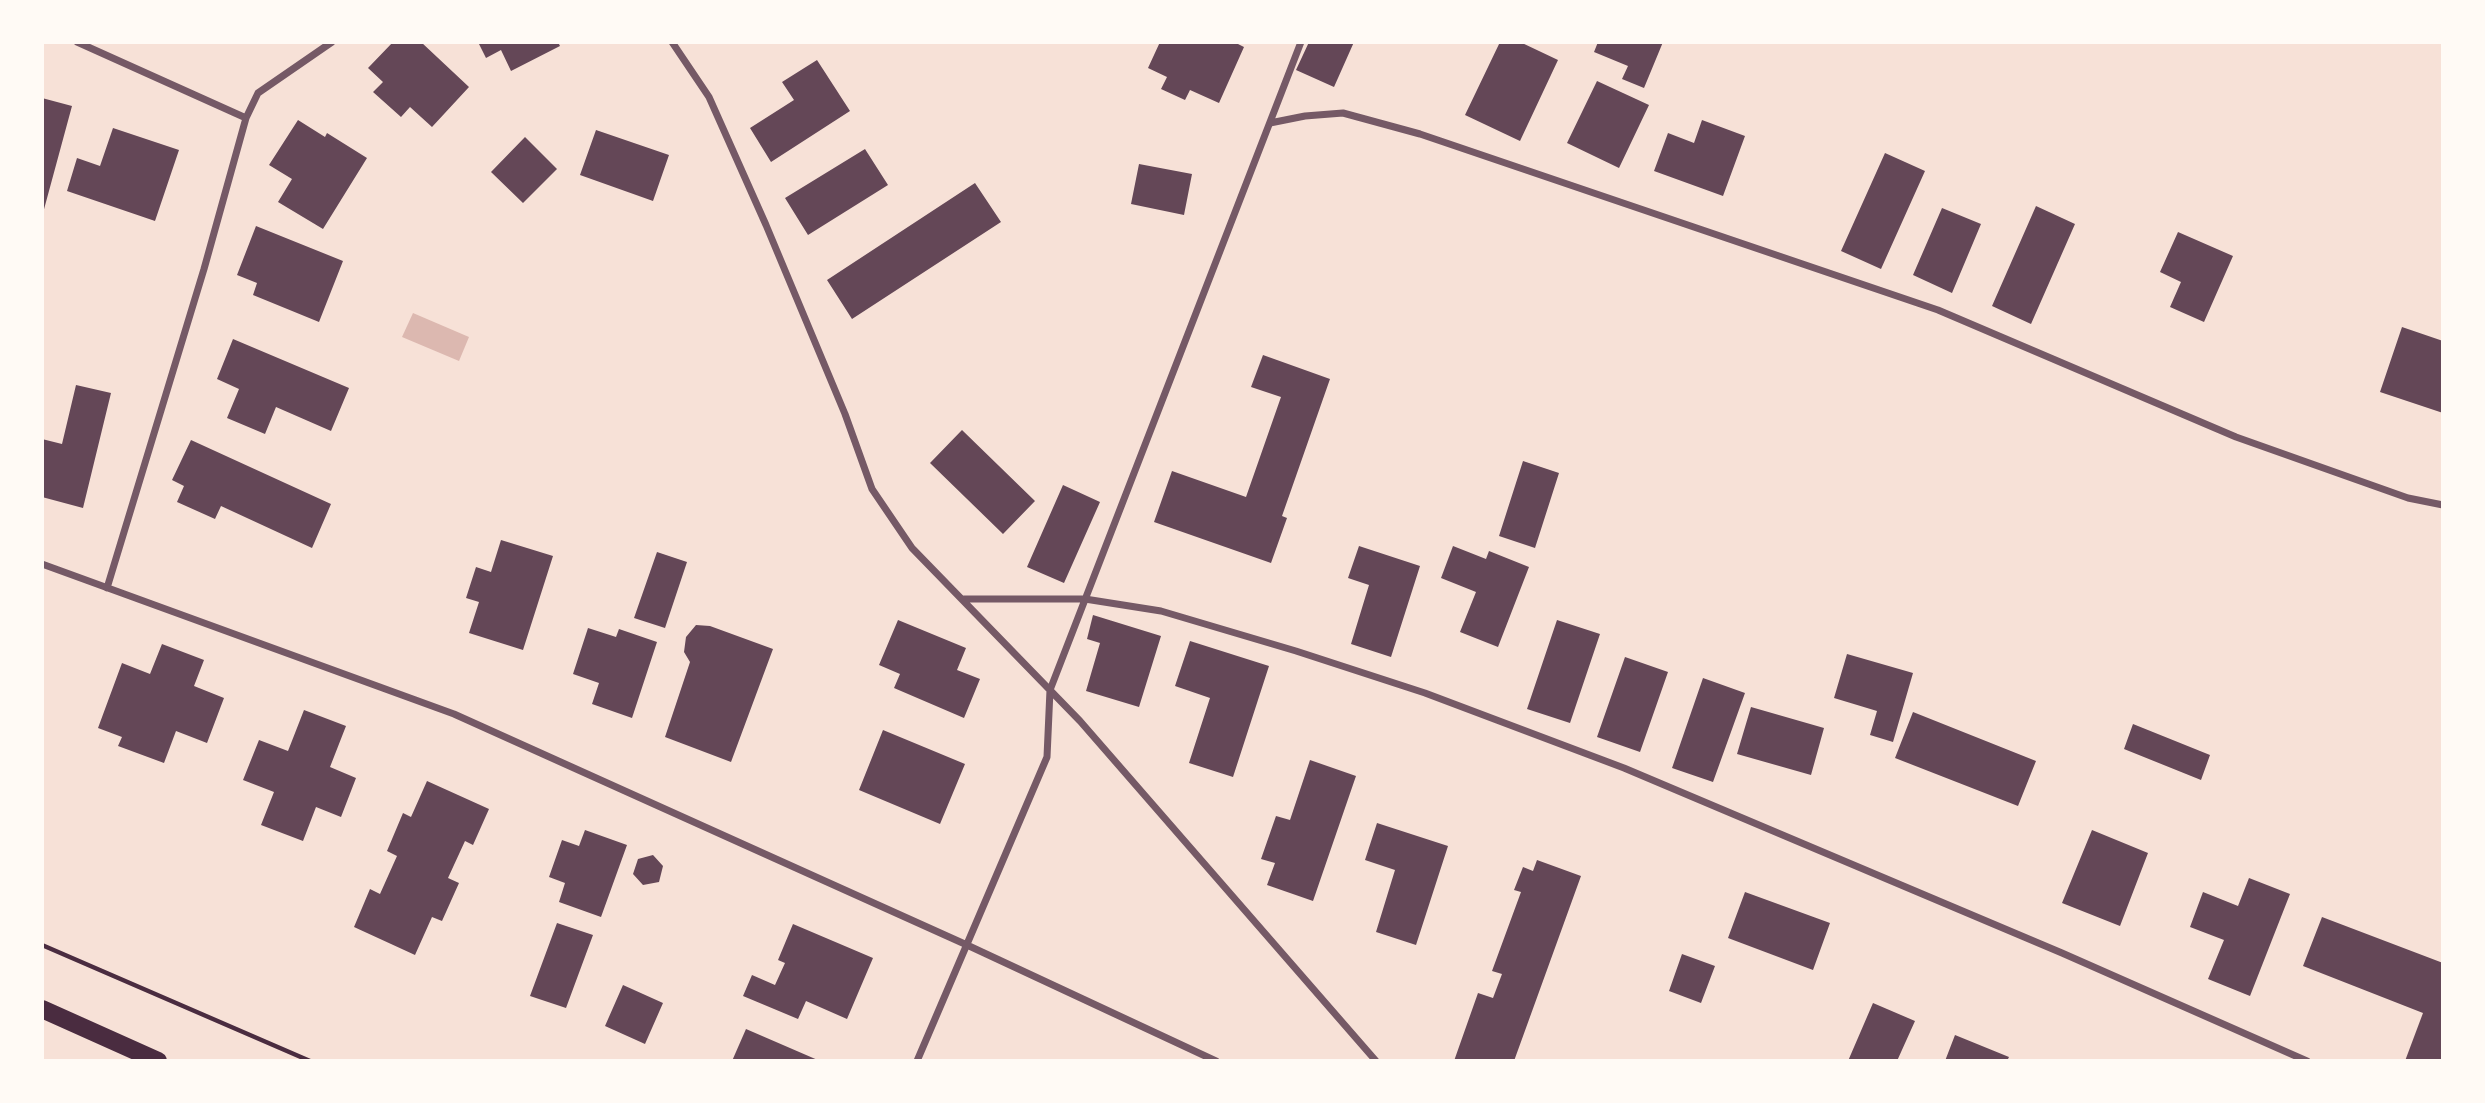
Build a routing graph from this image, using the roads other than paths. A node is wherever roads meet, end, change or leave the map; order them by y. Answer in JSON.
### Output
{"nodes":[{"id":1,"x":77,"y":42,"type":"edge"},
{"id":2,"x":332,"y":42,"type":"edge"},
{"id":3,"x":673,"y":42,"type":"edge"},
{"id":4,"x":1301,"y":42,"type":"edge"},
{"id":5,"x":246,"y":118,"type":"junction"},
{"id":6,"x":1270,"y":123,"type":"junction"},
{"id":7,"x":2443,"y":505,"type":"edge"},
{"id":8,"x":42,"y":564,"type":"edge"},
{"id":9,"x":107,"y":588,"type":"junction"},
{"id":10,"x":964,"y":599,"type":"junction"},
{"id":11,"x":1085,"y":599,"type":"junction"},
{"id":12,"x":1050,"y":690,"type":"junction"},
{"id":13,"x":967,"y":945,"type":"junction"},
{"id":14,"x":42,"y":1009,"type":"edge"},
{"id":15,"x":158,"y":1061,"type":"edge"},
{"id":16,"x":917,"y":1061,"type":"edge"},
{"id":17,"x":1216,"y":1061,"type":"edge"},
{"id":18,"x":1376,"y":1061,"type":"edge"},
{"id":19,"x":2307,"y":1061,"type":"edge"}],
"edges":[{"from":1,"to":5,"type":"street"},
{"from":2,"to":5,"type":"street"},
{"from":3,"to":10,"type":"street"},
{"from":4,"to":6,"type":"street"},
{"from":5,"to":9,"type":"street"},
{"from":6,"to":7,"type":"street"},
{"from":6,"to":11,"type":"street"},
{"from":8,"to":9,"type":"street"},
{"from":9,"to":13,"type":"street"},
{"from":10,"to":11,"type":"street"},
{"from":10,"to":12,"type":"street"},
{"from":11,"to":12,"type":"street"},
{"from":11,"to":19,"type":"street"},
{"from":12,"to":13,"type":"street"},
{"from":12,"to":18,"type":"street"},
{"from":13,"to":16,"type":"street"},
{"from":13,"to":17,"type":"street"},
{"from":14,"to":15,"type":"main road"}]}
